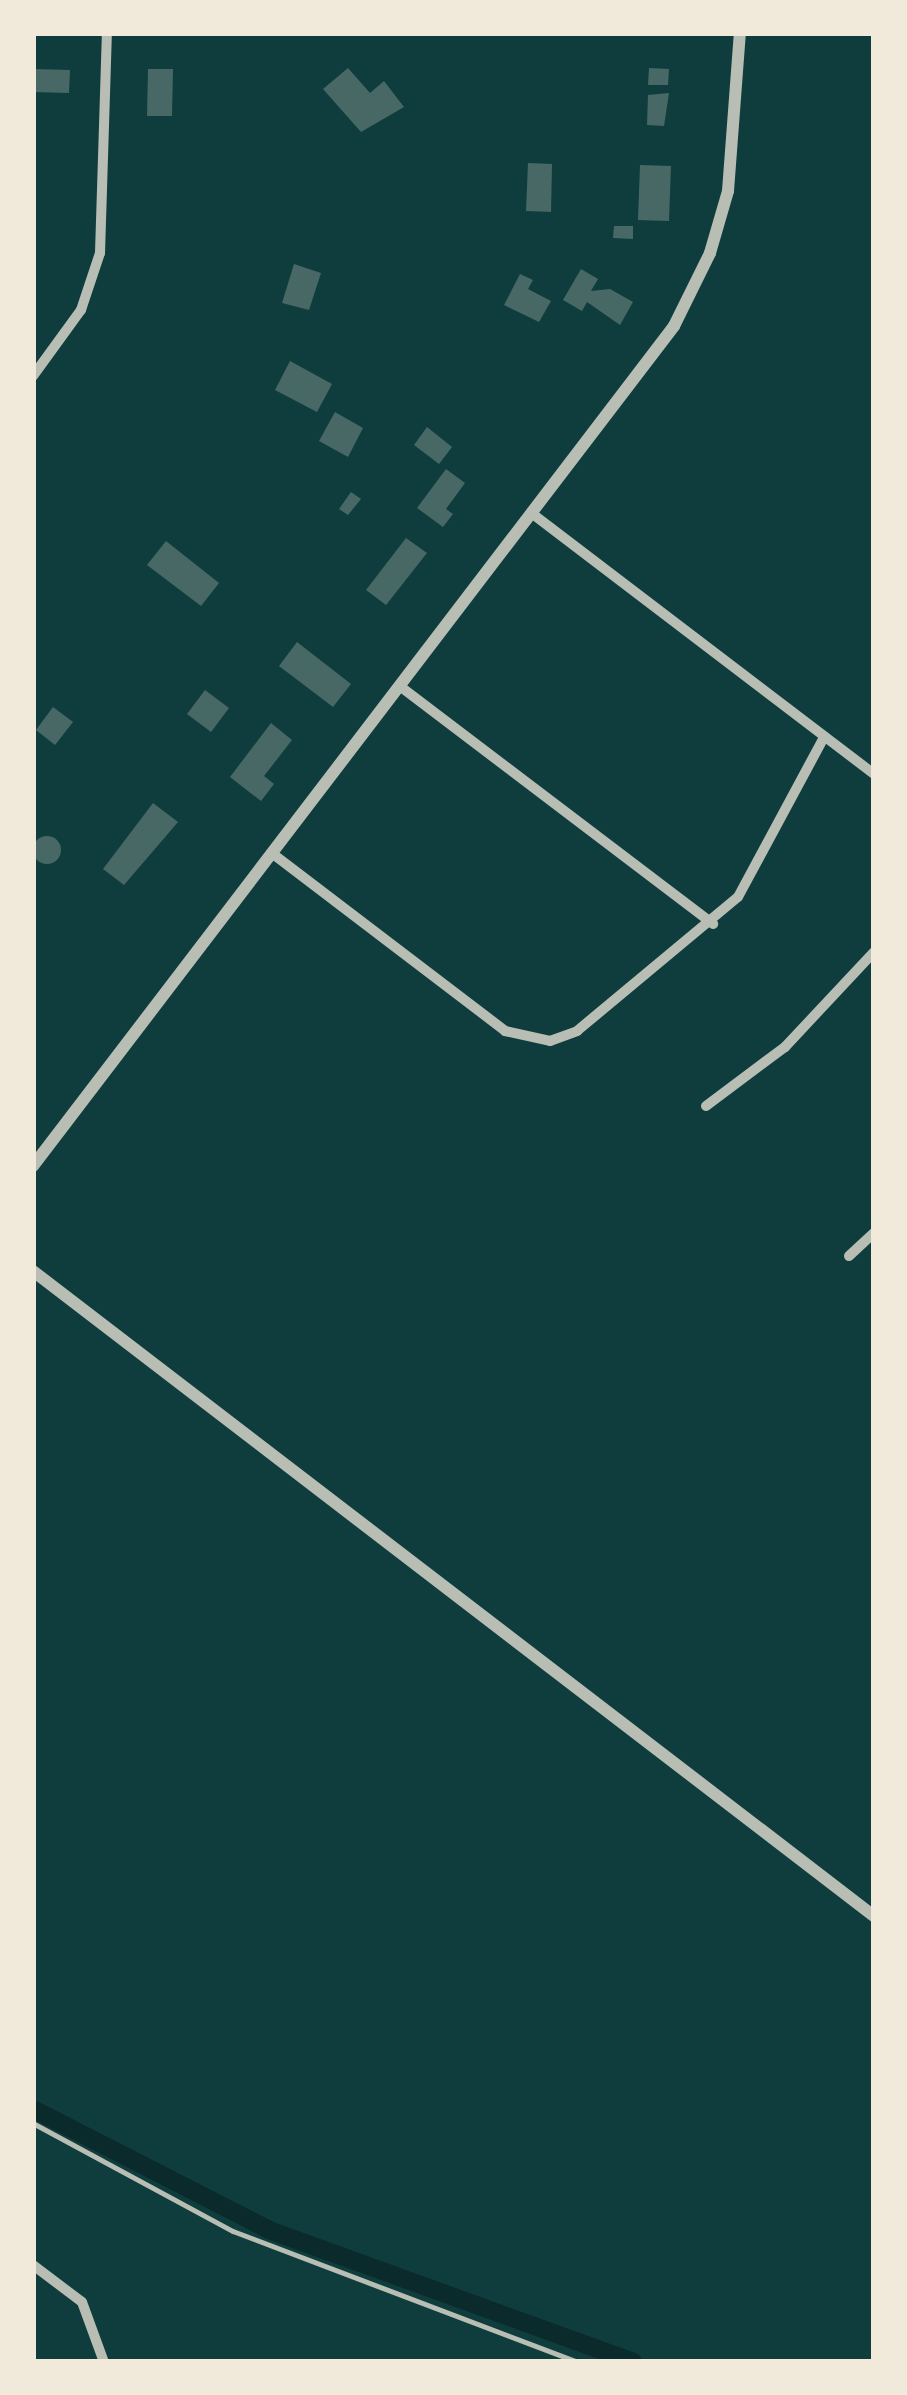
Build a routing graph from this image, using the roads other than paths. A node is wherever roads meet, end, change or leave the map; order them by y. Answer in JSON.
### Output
{"nodes":[{"id":1,"x":107,"y":33,"type":"edge"},
{"id":2,"x":740,"y":33,"type":"edge"},
{"id":3,"x":33,"y":376,"type":"edge"},
{"id":4,"x":535,"y":515,"type":"junction"},
{"id":5,"x":401,"y":687,"type":"junction"},
{"id":6,"x":824,"y":737,"type":"junction"},
{"id":7,"x":874,"y":774,"type":"edge"},
{"id":8,"x":273,"y":854,"type":"junction"},
{"id":9,"x":713,"y":924,"type":"junction"},
{"id":10,"x":874,"y":952,"type":"edge"},
{"id":11,"x":706,"y":1106,"type":"dead end"},
{"id":12,"x":33,"y":1166,"type":"edge"},
{"id":13,"x":874,"y":1233,"type":"edge"},
{"id":14,"x":849,"y":1256,"type":"dead end"},
{"id":15,"x":33,"y":1271,"type":"edge"},
{"id":16,"x":874,"y":1916,"type":"edge"},
{"id":17,"x":33,"y":2123,"type":"edge"},
{"id":18,"x":33,"y":2265,"type":"edge"},
{"id":19,"x":104,"y":2362,"type":"edge"},
{"id":20,"x":578,"y":2362,"type":"edge"}],
"edges":[{"from":1,"to":3,"type":"street"},
{"from":2,"to":4,"type":"street"},
{"from":4,"to":5,"type":"street"},
{"from":4,"to":6,"type":"street"},
{"from":5,"to":8,"type":"street"},
{"from":5,"to":9,"type":"street"},
{"from":6,"to":7,"type":"street"},
{"from":6,"to":9,"type":"street"},
{"from":8,"to":9,"type":"street"},
{"from":8,"to":12,"type":"street"},
{"from":10,"to":11,"type":"street"},
{"from":13,"to":14,"type":"street"},
{"from":15,"to":16,"type":"street"},
{"from":17,"to":20,"type":"lane"},
{"from":18,"to":19,"type":"street"}]}
